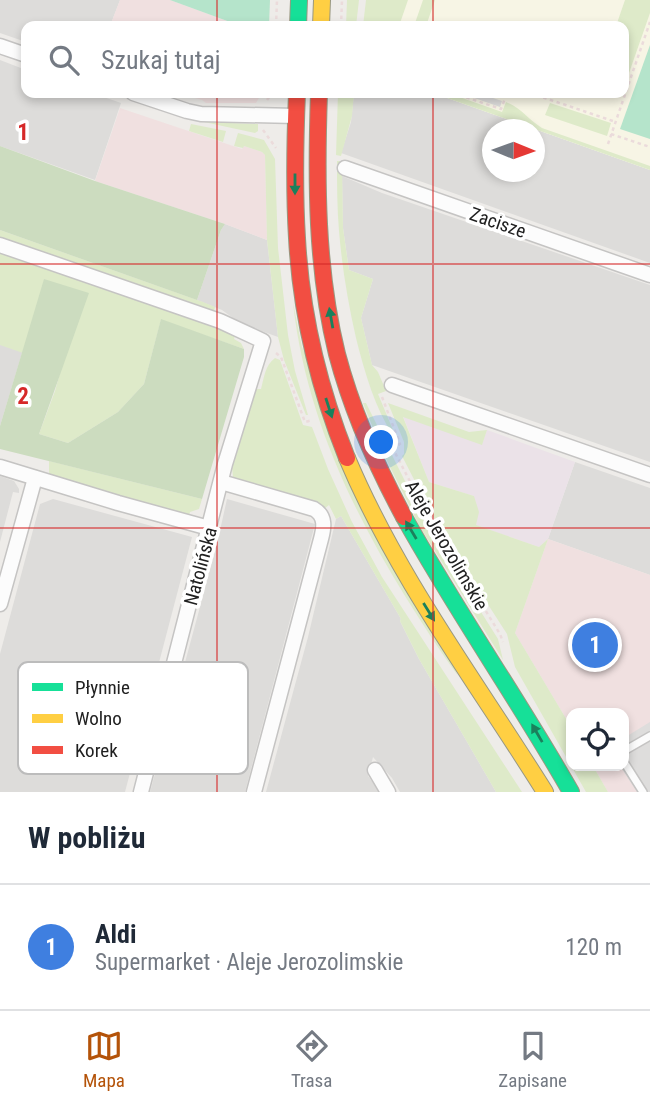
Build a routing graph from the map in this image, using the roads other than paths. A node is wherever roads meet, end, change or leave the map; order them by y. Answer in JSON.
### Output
{"nodes":[{"id":1,"x":299,"y":0,"type":"edge"},
{"id":2,"x":321,"y":0,"type":"edge"},
{"id":3,"x":298,"y":21,"type":"edge"},
{"id":4,"x":321,"y":21,"type":"edge"},
{"id":5,"x":0,"y":46,"type":"edge"},
{"id":6,"x":21,"y":53,"type":"edge"},
{"id":7,"x":148,"y":98,"type":"edge"},
{"id":8,"x":297,"y":98,"type":"edge"},
{"id":9,"x":319,"y":98,"type":"edge"},
{"id":10,"x":296,"y":116,"type":"junction"},
{"id":11,"x":345,"y":168,"type":"dead end"},
{"id":12,"x":0,"y":245,"type":"edge"},
{"id":13,"x":650,"y":275,"type":"edge"},
{"id":14,"x":392,"y":385,"type":"road end"},
{"id":15,"x":0,"y":467,"type":"edge"},
{"id":16,"x":650,"y":475,"type":"edge"},
{"id":17,"x":35,"y":478,"type":"junction"},
{"id":18,"x":221,"y":482,"type":"junction"},
{"id":19,"x":209,"y":528,"type":"junction"},
{"id":20,"x":0,"y":604,"type":"edge"},
{"id":21,"x":174,"y":662,"type":"edge"},
{"id":22,"x":650,"y":736,"type":"edge"},
{"id":23,"x":629,"y":748,"type":"edge"},
{"id":24,"x":375,"y":770,"type":"dead end"},
{"id":25,"x":629,"y":770,"type":"edge"},
{"id":26,"x":146,"y":774,"type":"edge"},
{"id":27,"x":141,"y":792,"type":"edge"},
{"id":28,"x":254,"y":792,"type":"edge"},
{"id":29,"x":388,"y":792,"type":"edge"},
{"id":30,"x":545,"y":792,"type":"edge"},
{"id":31,"x":571,"y":792,"type":"edge"},
{"id":32,"x":643,"y":792,"type":"edge"}],
"edges":[{"from":1,"to":3,"type":"main road"},
{"from":2,"to":4,"type":"main road"},
{"from":5,"to":6,"type":"street"},
{"from":7,"to":10,"type":"street"},
{"from":8,"to":10,"type":"main road"},
{"from":31,"to":9,"type":"main road","name":"Aleje Jerozolimskie","one_way":true},
{"from":10,"to":30,"type":"main road","one_way":true},
{"from":11,"to":13,"type":"street","name":"Zacisze"},
{"from":12,"to":18,"type":"street","name":"Natolińska"},
{"from":14,"to":16,"type":"street"},
{"from":15,"to":17,"type":"street"},
{"from":17,"to":19,"type":"street"},
{"from":17,"to":20,"type":"street"},
{"from":18,"to":19,"type":"street","name":"Natolińska"},
{"from":18,"to":28,"type":"street"},
{"from":19,"to":21,"type":"street","name":"Natolińska"},
{"from":22,"to":23,"type":"lane"},
{"from":24,"to":29,"type":"street"},
{"from":25,"to":32,"type":"lane"},
{"from":26,"to":27,"type":"street","name":"Natolińska"}]}
